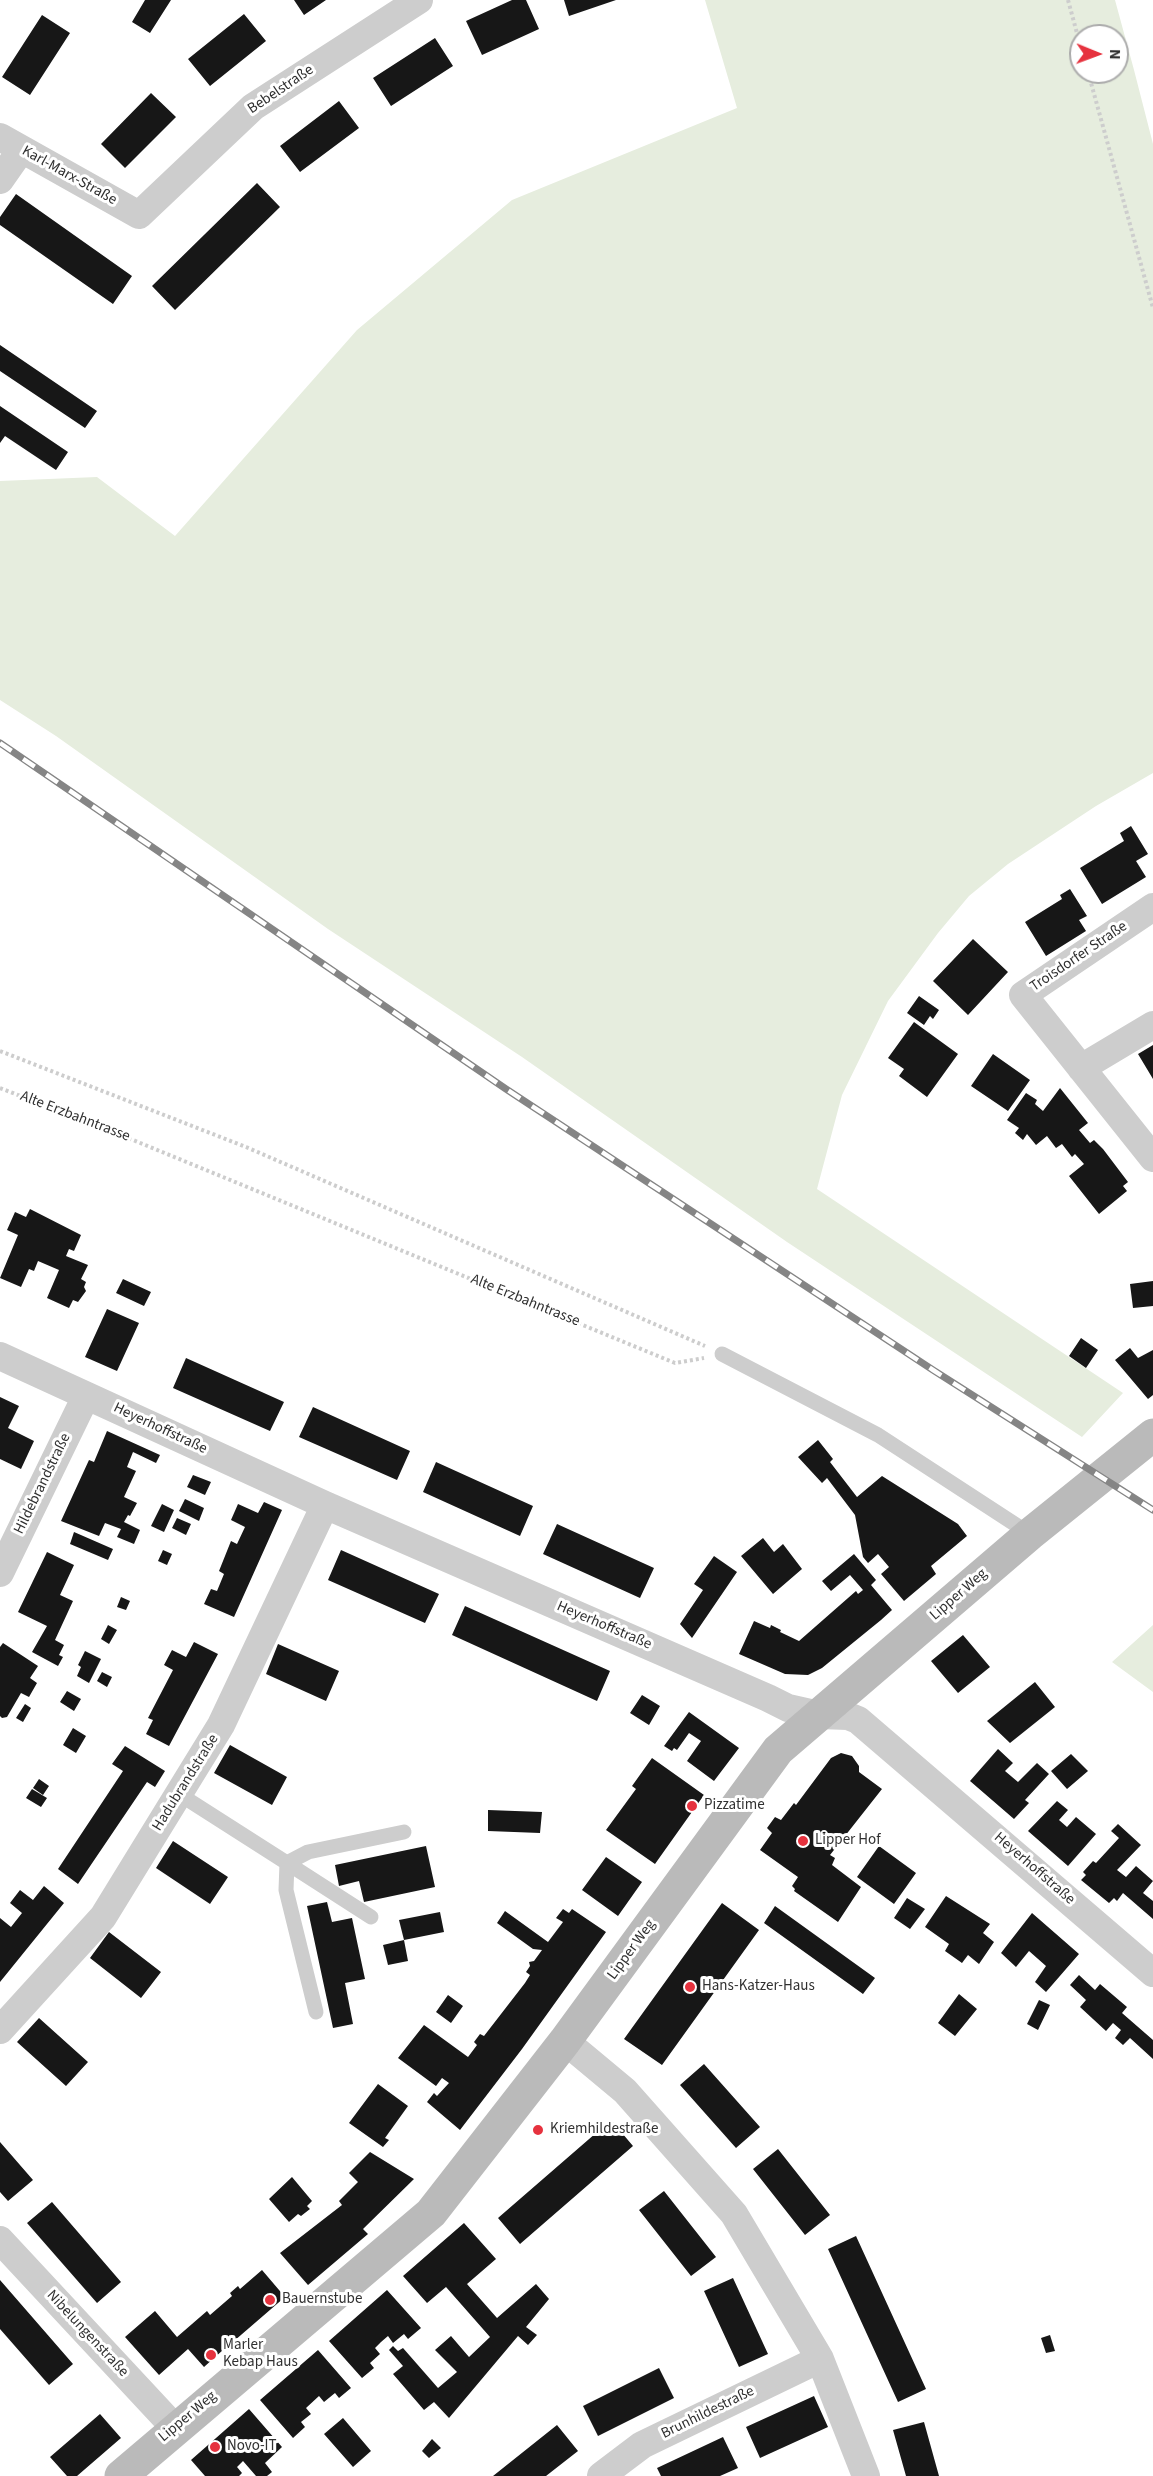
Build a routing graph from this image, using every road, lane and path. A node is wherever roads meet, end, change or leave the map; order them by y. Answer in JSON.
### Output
{"nodes":[{"id":1,"x":1068,"y":0,"type":"edge"},
{"id":2,"x":411,"y":2,"type":"edge"},
{"id":3,"x":1074,"y":24,"type":"edge"},
{"id":4,"x":1091,"y":84,"type":"edge"},
{"id":5,"x":10,"y":144,"type":"edge"},
{"id":6,"x":0,"y":180,"type":"edge"},
{"id":7,"x":139,"y":214,"type":"joint"},
{"id":8,"x":1153,"y":308,"type":"edge"},
{"id":9,"x":1153,"y":908,"type":"edge"},
{"id":10,"x":1153,"y":1025,"type":"edge"},
{"id":11,"x":0,"y":1051,"type":"edge"},
{"id":12,"x":1081,"y":1068,"type":"junction"},
{"id":13,"x":0,"y":1088,"type":"edge"},
{"id":14,"x":1153,"y":1158,"type":"edge"},
{"id":15,"x":722,"y":1354,"type":"junction"},
{"id":16,"x":0,"y":1356,"type":"edge"},
{"id":17,"x":86,"y":1396,"type":"junction"},
{"id":18,"x":1153,"y":1435,"type":"edge"},
{"id":19,"x":324,"y":1505,"type":"junction"},
{"id":20,"x":1029,"y":1534,"type":"junction"},
{"id":21,"x":0,"y":1573,"type":"edge"},
{"id":22,"x":819,"y":1715,"type":"junction"},
{"id":23,"x":179,"y":1794,"type":"junction"},
{"id":24,"x":404,"y":1832,"type":"dead end"},
{"id":25,"x":287,"y":1863,"type":"junction"},
{"id":26,"x":370,"y":1917,"type":"dead end"},
{"id":27,"x":1153,"y":1972,"type":"edge"},
{"id":28,"x":316,"y":2012,"type":"dead end"},
{"id":29,"x":0,"y":2030,"type":"edge"},
{"id":30,"x":565,"y":2042,"type":"junction"},
{"id":31,"x":0,"y":2240,"type":"edge"},
{"id":32,"x":820,"y":2359,"type":"junction"},
{"id":33,"x":175,"y":2428,"type":"junction"},
{"id":34,"x":121,"y":2476,"type":"edge"},
{"id":35,"x":601,"y":2476,"type":"edge"},
{"id":36,"x":866,"y":2476,"type":"edge"}],
"edges":[{"from":1,"to":3,"type":"path"},
{"from":2,"to":7,"type":"street","name":"Bebelstraße"},
{"from":4,"to":8,"type":"path"},
{"from":5,"to":6,"type":"street"},
{"from":5,"to":7,"type":"street","name":"Karl-Marx-Straße"},
{"from":9,"to":12,"type":"street","name":"Troisdorfer Straße"},
{"from":10,"to":12,"type":"street"},
{"from":11,"to":15,"type":"path"},
{"from":12,"to":14,"type":"street","name":"Troisdorfer Straße"},
{"from":13,"to":15,"type":"path","name":"Alte Erzbahntrasse"},
{"from":15,"to":20,"type":"lane"},
{"from":16,"to":17,"type":"street","name":"Heyerhoffstraße"},
{"from":17,"to":19,"type":"street","name":"Heyerhoffstraße"},
{"from":17,"to":21,"type":"street","name":"Hildebrandstraße"},
{"from":18,"to":20,"type":"street","name":"Lipper Weg"},
{"from":19,"to":22,"type":"street","name":"Heyerhoffstraße"},
{"from":19,"to":23,"type":"street","name":"Hadubrandstraße"},
{"from":20,"to":22,"type":"street","name":"Lipper Weg"},
{"from":22,"to":27,"type":"street","name":"Heyerhoffstraße"},
{"from":22,"to":30,"type":"street","name":"Lipper Weg"},
{"from":23,"to":25,"type":"lane"},
{"from":23,"to":29,"type":"street","name":"Hadubrandstraße"},
{"from":24,"to":25,"type":"lane"},
{"from":25,"to":26,"type":"lane"},
{"from":25,"to":28,"type":"lane"},
{"from":30,"to":32,"type":"street"},
{"from":30,"to":33,"type":"street","name":"Lipper Weg"},
{"from":31,"to":33,"type":"street","name":"Nibelungenstraße"},
{"from":32,"to":35,"type":"street","name":"Brunhildestraße"},
{"from":32,"to":36,"type":"street"},
{"from":33,"to":34,"type":"street","name":"Lipper Weg"}]}
